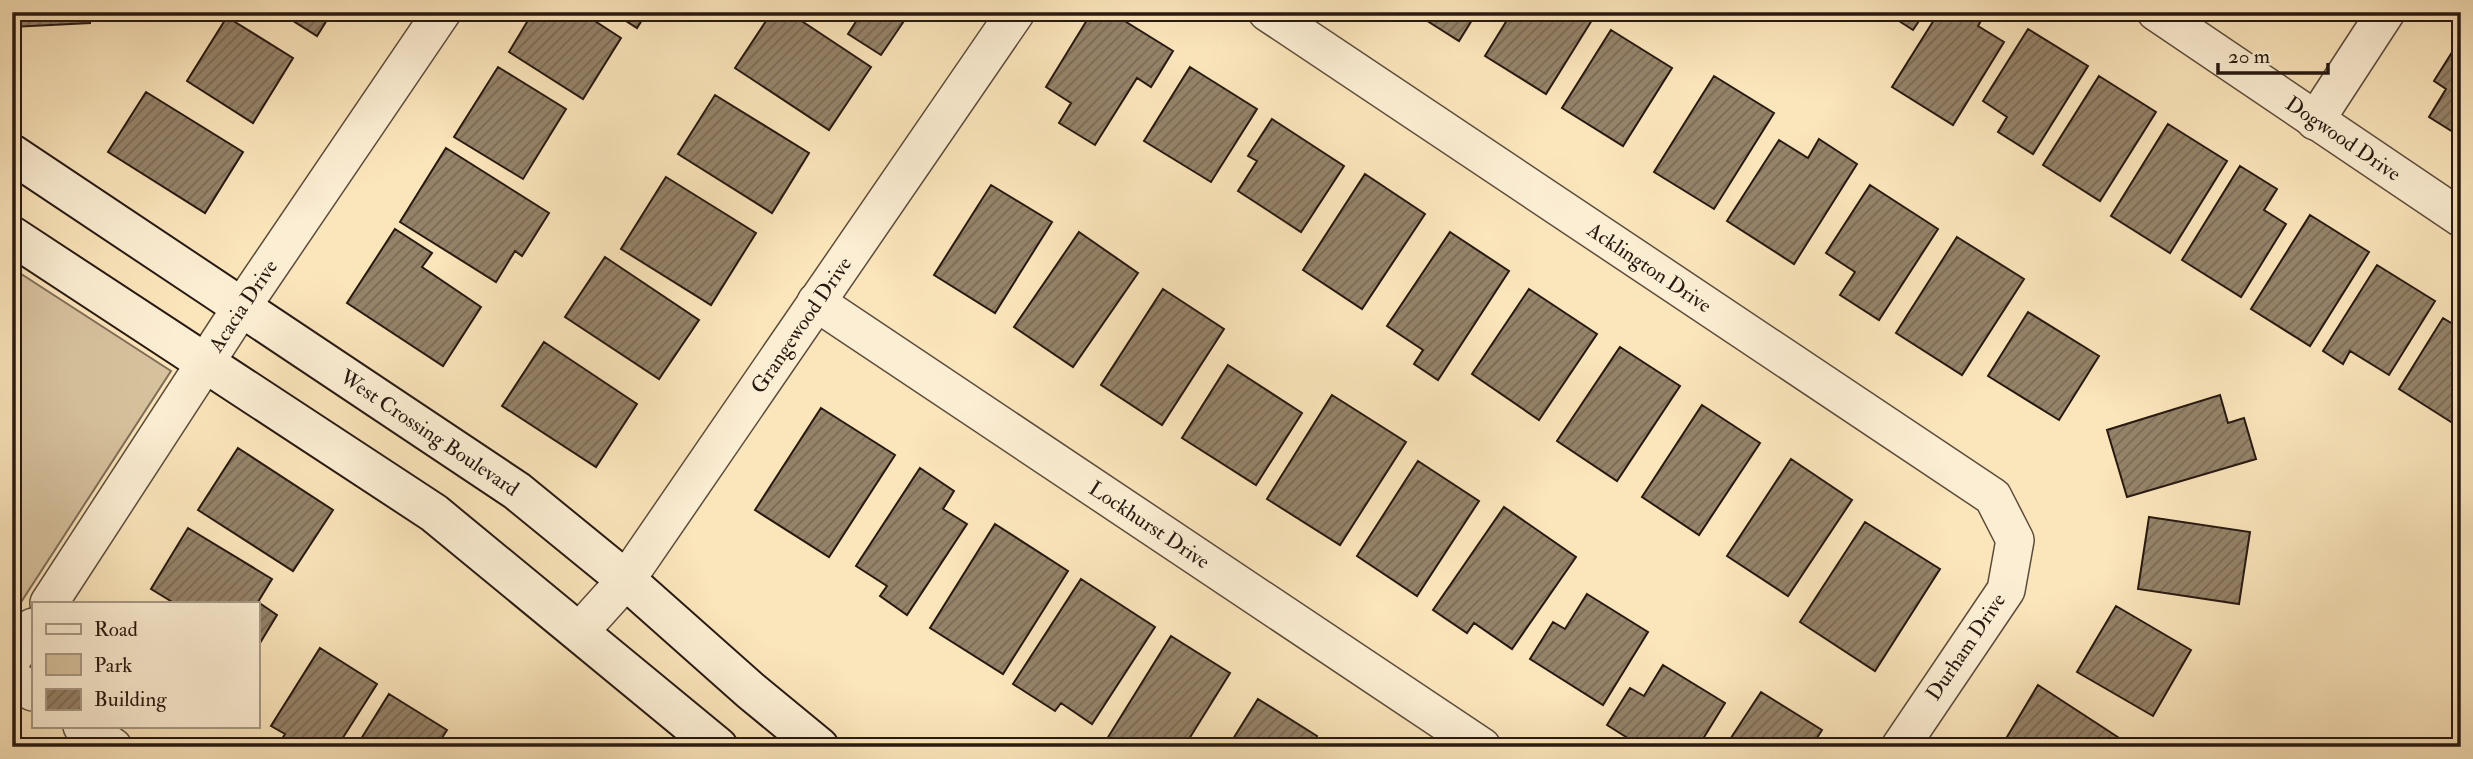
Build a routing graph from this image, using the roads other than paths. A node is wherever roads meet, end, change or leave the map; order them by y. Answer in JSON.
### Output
{"nodes":[{"id":1,"x":442,"y":12,"type":"edge"},
{"id":2,"x":1016,"y":12,"type":"edge"},
{"id":3,"x":1267,"y":12,"type":"edge"},
{"id":4,"x":2156,"y":12,"type":"edge"},
{"id":5,"x":2386,"y":12,"type":"edge"},
{"id":6,"x":2315,"y":121,"type":"junction"},
{"id":7,"x":12,"y":154,"type":"edge"},
{"id":8,"x":2461,"y":218,"type":"edge"},
{"id":9,"x":12,"y":236,"type":"edge"},
{"id":10,"x":816,"y":302,"type":"junction"},
{"id":11,"x":241,"y":308,"type":"junction"},
{"id":12,"x":205,"y":363,"type":"junction"},
{"id":13,"x":2015,"y":540,"type":"joint"},
{"id":14,"x":626,"y":580,"type":"junction"},
{"id":15,"x":49,"y":602,"type":"edge"},
{"id":16,"x":32,"y":629,"type":"edge"},
{"id":17,"x":580,"y":631,"type":"junction"},
{"id":18,"x":12,"y":659,"type":"edge"},
{"id":19,"x":12,"y":678,"type":"edge"},
{"id":20,"x":32,"y":691,"type":"edge"},
{"id":21,"x":85,"y":728,"type":"edge"},
{"id":22,"x":113,"y":747,"type":"edge"},
{"id":23,"x":718,"y":747,"type":"edge"},
{"id":24,"x":819,"y":747,"type":"edge"},
{"id":25,"x":1482,"y":747,"type":"edge"},
{"id":26,"x":1900,"y":747,"type":"edge"}],
"edges":[{"from":1,"to":11,"type":"street","name":"Acacia Drive"},
{"from":2,"to":10,"type":"street","name":"Grangewood Drive"},
{"from":3,"to":13,"type":"street","name":"Acklington Drive"},
{"from":4,"to":6,"type":"street","name":"Dogwood Drive"},
{"from":5,"to":6,"type":"street"},
{"from":6,"to":8,"type":"street","name":"Dogwood Drive"},
{"from":7,"to":11,"type":"street","name":"West Crossing Boulevard"},
{"from":9,"to":12,"type":"street"},
{"from":10,"to":14,"type":"street","name":"Grangewood Drive"},
{"from":10,"to":25,"type":"street","name":"Lockhurst Drive"},
{"from":11,"to":12,"type":"street","name":"Acacia Drive"},
{"from":11,"to":14,"type":"street","name":"West Crossing Boulevard"},
{"from":12,"to":15,"type":"street","name":"Acacia Drive"},
{"from":12,"to":17,"type":"street"},
{"from":13,"to":26,"type":"street","name":"Durham Drive"},
{"from":14,"to":17,"type":"street","name":"Grangewood Drive"},
{"from":14,"to":24,"type":"street","name":"West Crossing Boulevard"},
{"from":16,"to":18,"type":"street"},
{"from":17,"to":23,"type":"street"},
{"from":19,"to":20,"type":"street"},
{"from":21,"to":22,"type":"street"}]}
